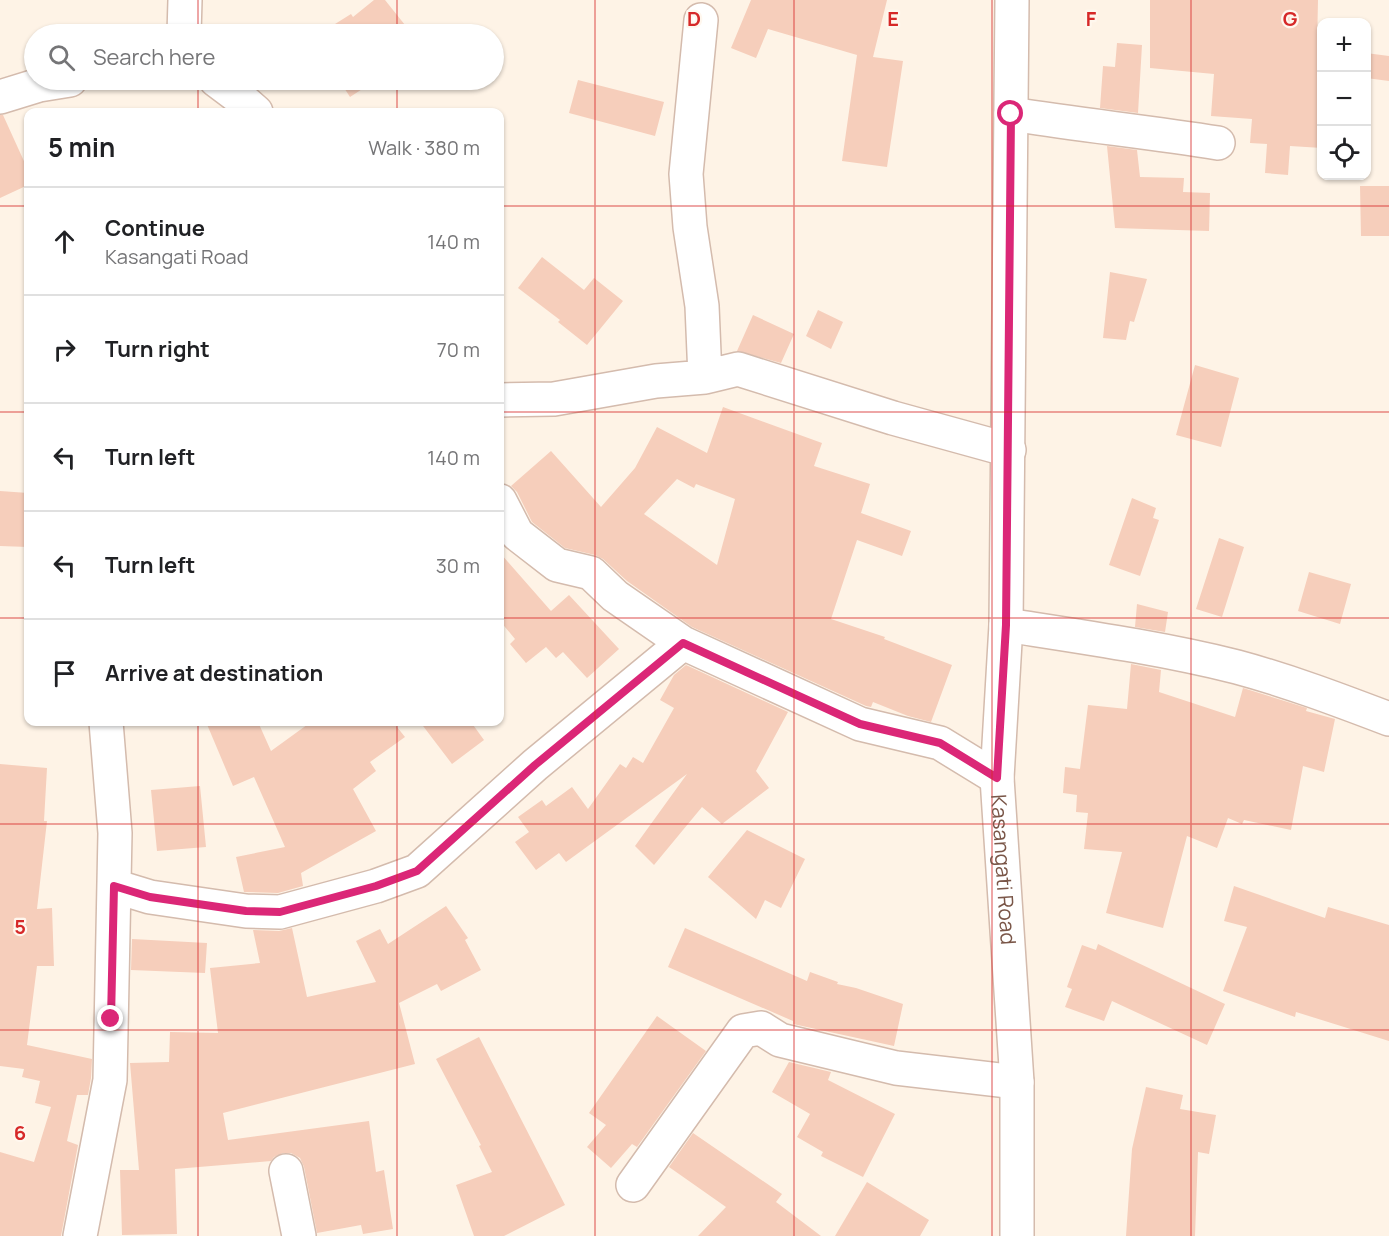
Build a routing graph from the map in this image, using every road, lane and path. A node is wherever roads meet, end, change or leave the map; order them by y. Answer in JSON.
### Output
{"nodes":[{"id":1,"x":186,"y":0,"type":"edge"},
{"id":2,"x":1012,"y":0,"type":"edge"},
{"id":3,"x":701,"y":20,"type":"dead end"},
{"id":4,"x":185,"y":24,"type":"edge"},
{"id":5,"x":24,"y":90,"type":"edge"},
{"id":6,"x":229,"y":90,"type":"edge"},
{"id":7,"x":0,"y":97,"type":"edge"},
{"id":8,"x":251,"y":108,"type":"edge"},
{"id":9,"x":1011,"y":114,"type":"junction"},
{"id":10,"x":1218,"y":143,"type":"dead end"},
{"id":11,"x":705,"y":377,"type":"junction"},
{"id":12,"x":504,"y":400,"type":"edge"},
{"id":13,"x":1009,"y":450,"type":"junction"},
{"id":14,"x":504,"y":509,"type":"edge"},
{"id":15,"x":1006,"y":625,"type":"junction"},
{"id":16,"x":683,"y":643,"type":"junction"},
{"id":17,"x":1389,"y":719,"type":"edge"},
{"id":18,"x":106,"y":726,"type":"edge"},
{"id":19,"x":997,"y":778,"type":"junction"},
{"id":20,"x":114,"y":886,"type":"junction"},
{"id":21,"x":1017,"y":1082,"type":"junction"},
{"id":22,"x":286,"y":1171,"type":"dead end"},
{"id":23,"x":633,"y":1185,"type":"dead end"},
{"id":24,"x":80,"y":1236,"type":"edge"},
{"id":25,"x":299,"y":1236,"type":"edge"},
{"id":26,"x":1017,"y":1236,"type":"edge"}],
"edges":[{"from":1,"to":4,"type":"street"},
{"from":2,"to":9,"type":"street","name":"Kasangati Road"},
{"from":3,"to":11,"type":"street"},
{"from":5,"to":7,"type":"street"},
{"from":6,"to":8,"type":"street"},
{"from":9,"to":10,"type":"street"},
{"from":9,"to":13,"type":"street","name":"Kasangati Road"},
{"from":11,"to":12,"type":"street"},
{"from":11,"to":13,"type":"street"},
{"from":13,"to":15,"type":"street","name":"Kasangati Road"},
{"from":14,"to":16,"type":"street"},
{"from":15,"to":17,"type":"street"},
{"from":15,"to":19,"type":"street","name":"Kasangati Road"},
{"from":16,"to":19,"type":"street"},
{"from":16,"to":20,"type":"street"},
{"from":18,"to":20,"type":"street"},
{"from":19,"to":21,"type":"street","name":"Kasangati Road"},
{"from":20,"to":24,"type":"street"},
{"from":21,"to":23,"type":"street"},
{"from":21,"to":26,"type":"street","name":"Kasangati Road"},
{"from":22,"to":25,"type":"street"}]}
